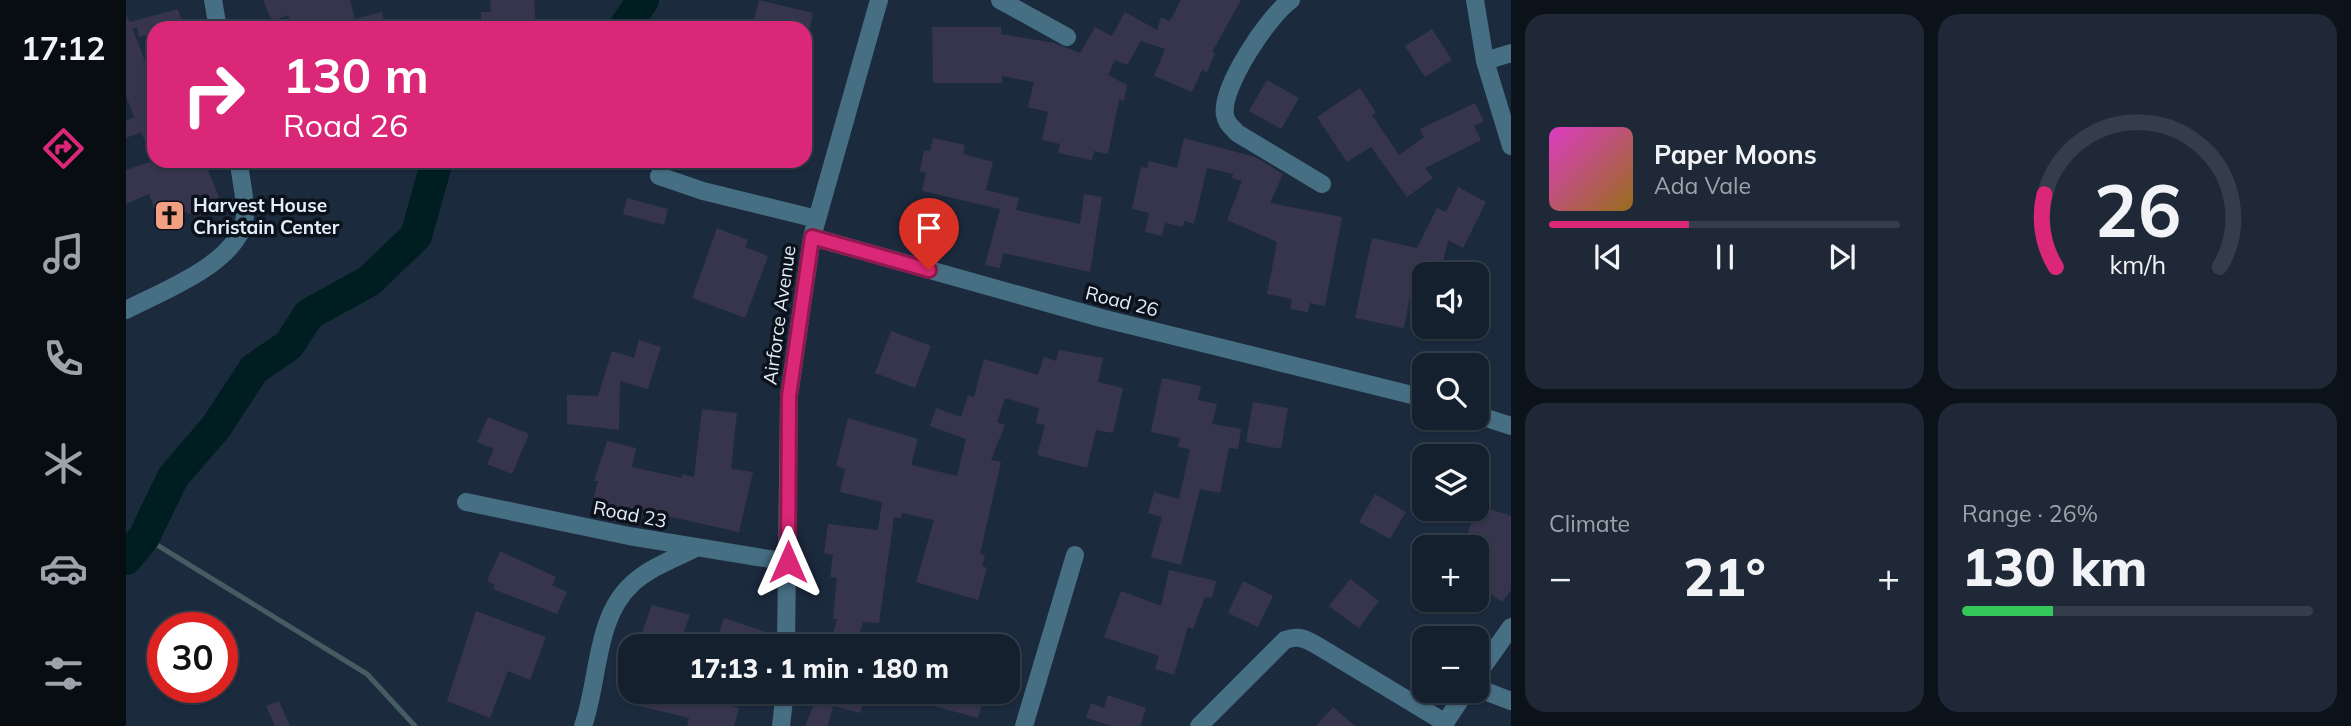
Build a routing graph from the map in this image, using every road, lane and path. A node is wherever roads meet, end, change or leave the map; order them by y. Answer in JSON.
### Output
{"nodes":[{"id":1,"x":213,"y":0,"type":"edge"},
{"id":2,"x":879,"y":0,"type":"edge"},
{"id":3,"x":1000,"y":0,"type":"edge"},
{"id":4,"x":1291,"y":0,"type":"edge"},
{"id":5,"x":1475,"y":0,"type":"edge"},
{"id":6,"x":217,"y":21,"type":"edge"},
{"id":7,"x":1067,"y":37,"type":"dead end"},
{"id":8,"x":1511,"y":52,"type":"edge"},
{"id":9,"x":1485,"y":61,"type":"junction"},
{"id":10,"x":1511,"y":146,"type":"edge"},
{"id":11,"x":240,"y":168,"type":"edge"},
{"id":12,"x":659,"y":176,"type":"dead end"},
{"id":13,"x":1322,"y":184,"type":"dead end"},
{"id":14,"x":817,"y":219,"type":"junction"},
{"id":15,"x":812,"y":237,"type":"junction"},
{"id":16,"x":126,"y":310,"type":"edge"},
{"id":17,"x":1412,"y":395,"type":"edge"},
{"id":18,"x":1489,"y":419,"type":"edge"},
{"id":19,"x":1511,"y":426,"type":"edge"},
{"id":20,"x":466,"y":502,"type":"dead end"},
{"id":21,"x":698,"y":547,"type":"junction"},
{"id":22,"x":1074,"y":555,"type":"dead end"},
{"id":23,"x":788,"y":562,"type":"junction"},
{"id":24,"x":1511,"y":627,"type":"edge"},
{"id":25,"x":786,"y":634,"type":"edge"},
{"id":26,"x":1489,"y":658,"type":"edge"},
{"id":27,"x":1489,"y":693,"type":"edge"},
{"id":28,"x":1511,"y":701,"type":"edge"},
{"id":29,"x":1458,"y":703,"type":"edge"},
{"id":30,"x":784,"y":704,"type":"edge"},
{"id":31,"x":1444,"y":724,"type":"edge"},
{"id":32,"x":583,"y":726,"type":"edge"},
{"id":33,"x":781,"y":726,"type":"edge"},
{"id":34,"x":1024,"y":726,"type":"edge"},
{"id":35,"x":1199,"y":726,"type":"edge"}],
"edges":[{"from":1,"to":6,"type":"street"},
{"from":2,"to":14,"type":"street","name":"Airforce Avenue"},
{"from":3,"to":7,"type":"street"},
{"from":4,"to":13,"type":"street"},
{"from":5,"to":9,"type":"street"},
{"from":8,"to":9,"type":"street"},
{"from":9,"to":10,"type":"street"},
{"from":11,"to":16,"type":"street"},
{"from":12,"to":14,"type":"street"},
{"from":14,"to":15,"type":"street","name":"Airforce Avenue"},
{"from":15,"to":17,"type":"street","name":"Road 26"},
{"from":15,"to":23,"type":"street","name":"Airforce Avenue"},
{"from":18,"to":19,"type":"street"},
{"from":20,"to":21,"type":"street","name":"Road 23"},
{"from":21,"to":23,"type":"street","name":"Road 23"},
{"from":21,"to":32,"type":"street"},
{"from":22,"to":34,"type":"street"},
{"from":23,"to":25,"type":"street","name":"Airforce Avenue"},
{"from":24,"to":26,"type":"street"},
{"from":27,"to":28,"type":"street"},
{"from":29,"to":31,"type":"street"},
{"from":30,"to":33,"type":"street"},
{"from":31,"to":35,"type":"street"}]}
